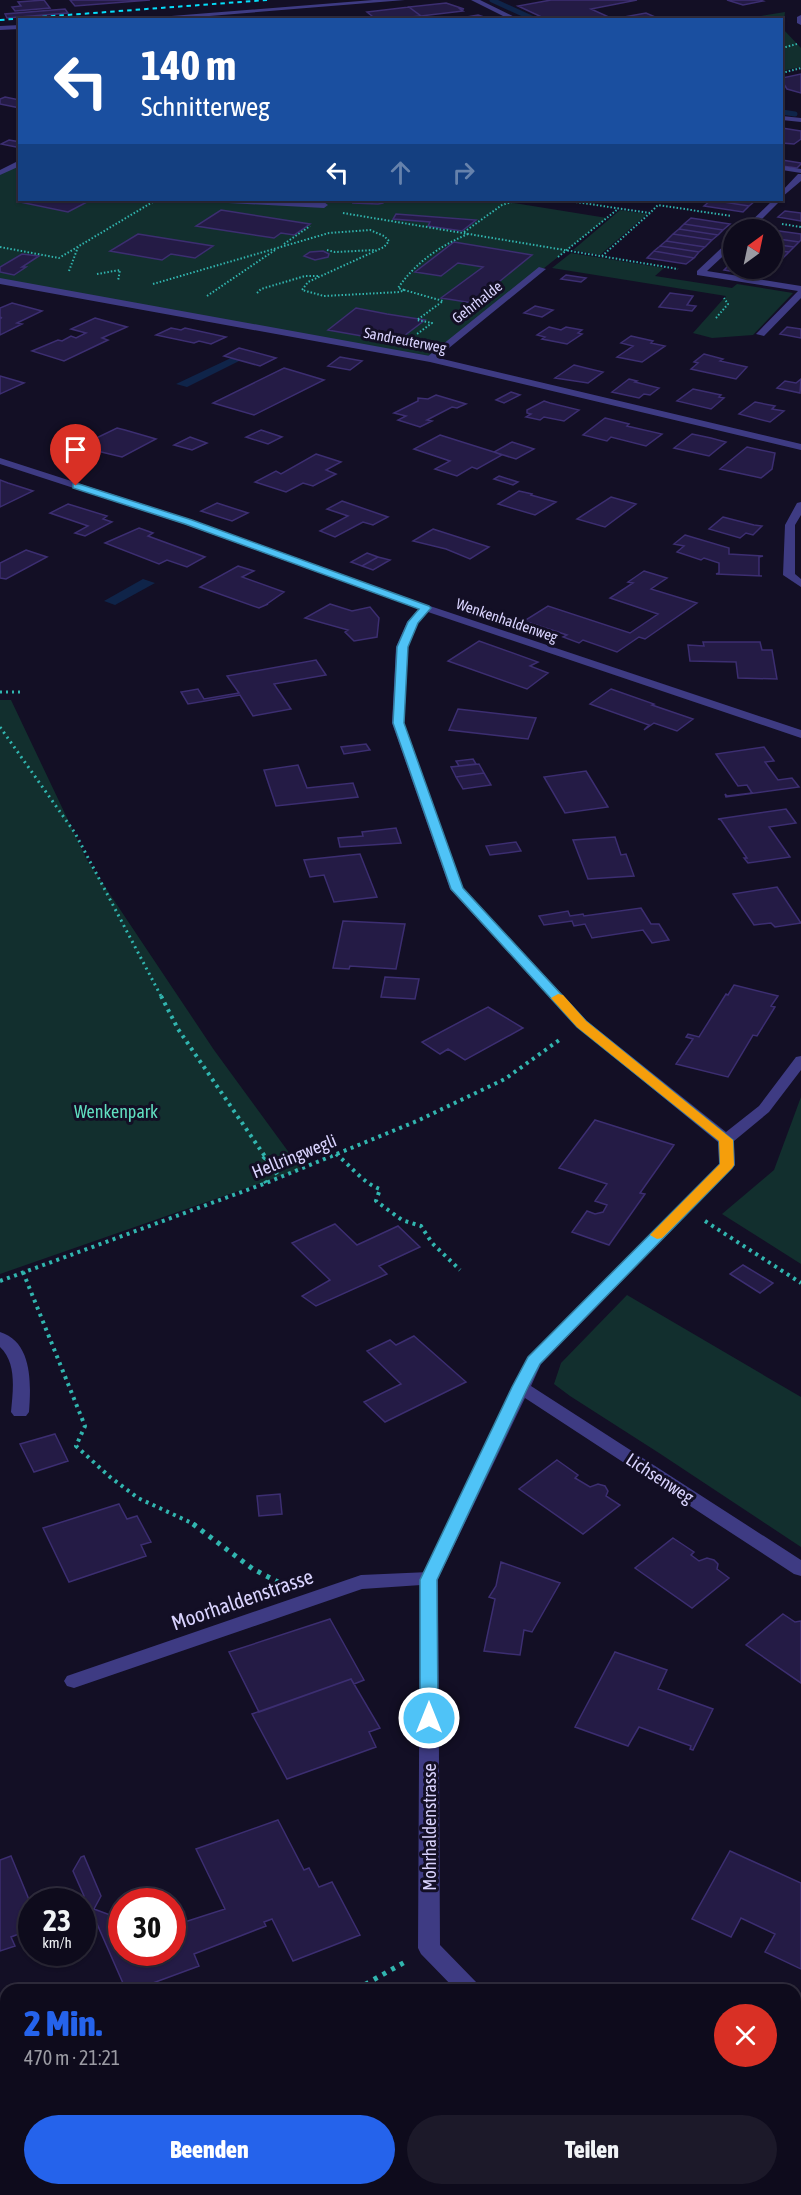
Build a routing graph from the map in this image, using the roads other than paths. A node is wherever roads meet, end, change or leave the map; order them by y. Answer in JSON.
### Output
{"nodes":[{"id":1,"x":402,"y":0,"type":"edge"},
{"id":2,"x":474,"y":0,"type":"edge"},
{"id":3,"x":280,"y":9,"type":"junction"},
{"id":4,"x":801,"y":17,"type":"edge"},
{"id":5,"x":152,"y":18,"type":"edge"},
{"id":6,"x":282,"y":18,"type":"edge"},
{"id":7,"x":514,"y":18,"type":"edge"},
{"id":8,"x":801,"y":23,"type":"edge"},
{"id":9,"x":18,"y":27,"type":"edge"},
{"id":10,"x":0,"y":28,"type":"edge"},
{"id":11,"x":783,"y":118,"type":"edge"},
{"id":12,"x":801,"y":120,"type":"edge"},
{"id":13,"x":18,"y":164,"type":"edge"},
{"id":14,"x":783,"y":168,"type":"edge"},
{"id":15,"x":801,"y":171,"type":"edge"},
{"id":16,"x":0,"y":173,"type":"edge"},
{"id":17,"x":801,"y":176,"type":"edge"},
{"id":18,"x":783,"y":194,"type":"edge"},
{"id":19,"x":247,"y":201,"type":"edge"},
{"id":20,"x":776,"y":201,"type":"edge"},
{"id":21,"x":321,"y":205,"type":"road end"},
{"id":22,"x":757,"y":219,"type":"edge"},
{"id":23,"x":723,"y":251,"type":"edge"},
{"id":24,"x":542,"y":269,"type":"road end"},
{"id":25,"x":723,"y":277,"type":"edge"},
{"id":26,"x":734,"y":279,"type":"edge"},
{"id":27,"x":0,"y":281,"type":"edge"},
{"id":28,"x":801,"y":291,"type":"edge"},
{"id":29,"x":761,"y":334,"type":"dead end"},
{"id":30,"x":430,"y":359,"type":"junction"},
{"id":31,"x":801,"y":447,"type":"edge"},
{"id":32,"x":0,"y":461,"type":"edge"},
{"id":33,"x":801,"y":505,"type":"edge"},
{"id":34,"x":801,"y":584,"type":"edge"},
{"id":35,"x":426,"y":608,"type":"junction"},
{"id":36,"x":801,"y":734,"type":"edge"},
{"id":37,"x":801,"y":1060,"type":"edge"},
{"id":38,"x":726,"y":1140,"type":"junction"},
{"id":39,"x":0,"y":1338,"type":"edge"},
{"id":40,"x":520,"y":1387,"type":"junction"},
{"id":41,"x":20,"y":1413,"type":"dead end"},
{"id":42,"x":801,"y":1569,"type":"edge"},
{"id":43,"x":429,"y":1580,"type":"junction"},
{"id":44,"x":74,"y":1681,"type":"dead end"},
{"id":45,"x":463,"y":1984,"type":"edge"}],
"edges":[{"from":1,"to":3,"type":"street"},
{"from":2,"to":7,"type":"street"},
{"from":3,"to":5,"type":"street"},
{"from":3,"to":6,"type":"street"},
{"from":4,"to":8,"type":"street"},
{"from":9,"to":10,"type":"street"},
{"from":11,"to":12,"type":"street"},
{"from":13,"to":16,"type":"street"},
{"from":14,"to":15,"type":"street"},
{"from":17,"to":18,"type":"street"},
{"from":19,"to":21,"type":"street"},
{"from":20,"to":22,"type":"street"},
{"from":23,"to":25,"type":"street"},
{"from":24,"to":30,"type":"street","name":"Gehrhalde"},
{"from":26,"to":28,"type":"street"},
{"from":27,"to":30,"type":"street","name":"Sandreuterweg"},
{"from":28,"to":29,"type":"street"},
{"from":30,"to":31,"type":"street","name":"Sandreuterweg"},
{"from":32,"to":35,"type":"street","name":"Wenkenhaldenweg"},
{"from":33,"to":34,"type":"street"},
{"from":35,"to":36,"type":"street","name":"Wenkenhaldenweg"},
{"from":35,"to":38,"type":"street"},
{"from":37,"to":38,"type":"street"},
{"from":38,"to":40,"type":"street","name":"Mohrhaldenstrasse"},
{"from":39,"to":41,"type":"street"},
{"from":40,"to":42,"type":"street","name":"Lichsenweg"},
{"from":40,"to":43,"type":"street","name":"Mohrhaldenstrasse"},
{"from":43,"to":44,"type":"street","name":"Moorhaldenstrasse"},
{"from":43,"to":45,"type":"street","name":"Mohrhaldenstrasse"}]}
